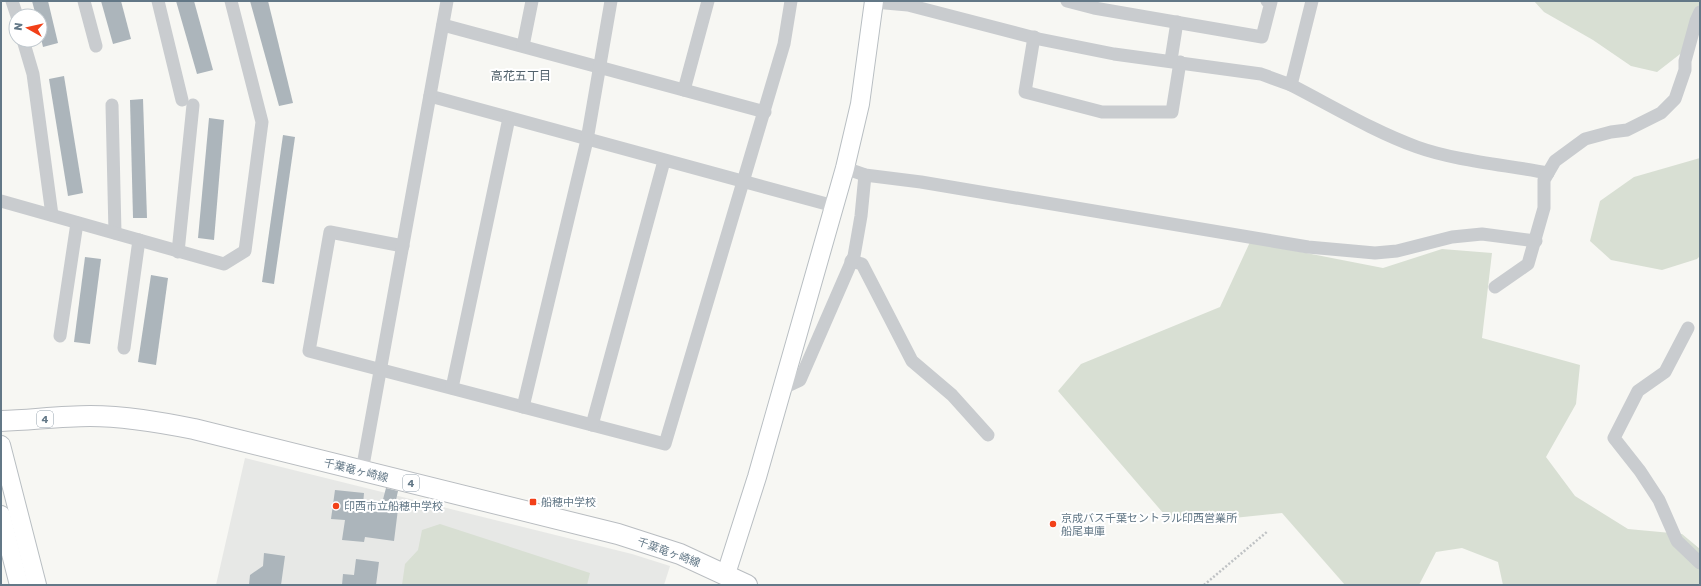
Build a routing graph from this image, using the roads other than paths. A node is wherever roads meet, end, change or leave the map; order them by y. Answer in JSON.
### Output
{"nodes":[{"id":1,"x":84,"y":1,"type":"edge"},
{"id":2,"x":158,"y":1,"type":"edge"},
{"id":3,"x":231,"y":1,"type":"edge"},
{"id":4,"x":448,"y":1,"type":"edge"},
{"id":5,"x":532,"y":1,"type":"edge"},
{"id":6,"x":611,"y":1,"type":"edge"},
{"id":7,"x":708,"y":1,"type":"edge"},
{"id":8,"x":791,"y":1,"type":"edge"},
{"id":9,"x":1067,"y":1,"type":"edge"},
{"id":10,"x":1267,"y":1,"type":"edge"},
{"id":11,"x":1312,"y":1,"type":"edge"},
{"id":12,"x":874,"y":2,"type":"edge"},
{"id":13,"x":1116,"y":6,"type":"edge"},
{"id":14,"x":1700,"y":12,"type":"edge"},
{"id":15,"x":1177,"y":22,"type":"junction"},
{"id":16,"x":443,"y":25,"type":"junction"},
{"id":17,"x":1034,"y":37,"type":"junction"},
{"id":18,"x":96,"y":46,"type":"dead end"},
{"id":19,"x":523,"y":46,"type":"junction"},
{"id":20,"x":25,"y":48,"type":"edge"},
{"id":21,"x":1176,"y":61,"type":"junction"},
{"id":22,"x":599,"y":67,"type":"junction"},
{"id":23,"x":1291,"y":85,"type":"junction"},
{"id":24,"x":684,"y":90,"type":"junction"},
{"id":25,"x":430,"y":96,"type":"junction"},
{"id":26,"x":112,"y":105,"type":"dead end"},
{"id":27,"x":765,"y":112,"type":"junction"},
{"id":28,"x":509,"y":118,"type":"junction"},
{"id":29,"x":586,"y":140,"type":"junction"},
{"id":30,"x":664,"y":161,"type":"junction"},
{"id":31,"x":845,"y":168,"type":"junction"},
{"id":32,"x":1548,"y":173,"type":"junction"},
{"id":33,"x":864,"y":174,"type":"junction"},
{"id":34,"x":744,"y":183,"type":"junction"},
{"id":35,"x":1,"y":201,"type":"edge"},
{"id":36,"x":834,"y":206,"type":"junction"},
{"id":37,"x":52,"y":215,"type":"junction"},
{"id":38,"x":77,"y":223,"type":"junction"},
{"id":39,"x":115,"y":233,"type":"junction"},
{"id":40,"x":139,"y":240,"type":"junction"},
{"id":41,"x":1536,"y":242,"type":"junction"},
{"id":42,"x":403,"y":246,"type":"junction"},
{"id":43,"x":178,"y":252,"type":"junction"},
{"id":44,"x":851,"y":261,"type":"junction"},
{"id":45,"x":1495,"y":287,"type":"dead end"},
{"id":46,"x":1688,"y":328,"type":"dead end"},
{"id":47,"x":60,"y":336,"type":"dead end"},
{"id":48,"x":124,"y":348,"type":"dead end"},
{"id":49,"x":381,"y":370,"type":"junction"},
{"id":50,"x":452,"y":388,"type":"junction"},
{"id":51,"x":783,"y":388,"type":"junction"},
{"id":52,"x":523,"y":406,"type":"junction"},
{"id":53,"x":1,"y":421,"type":"edge"},
{"id":54,"x":592,"y":425,"type":"junction"},
{"id":55,"x":988,"y":435,"type":"dead end"},
{"id":56,"x":1,"y":445,"type":"edge"},
{"id":57,"x":362,"y":472,"type":"junction"},
{"id":58,"x":1,"y":515,"type":"edge"},
{"id":59,"x":1700,"y":563,"type":"edge"},
{"id":60,"x":726,"y":574,"type":"junction"},
{"id":61,"x":19,"y":585,"type":"edge"},
{"id":62,"x":36,"y":585,"type":"edge"},
{"id":63,"x":747,"y":585,"type":"edge"}],
"edges":[{"from":1,"to":18,"type":"street"},
{"from":2,"to":43,"type":"street"},
{"from":3,"to":43,"type":"street"},
{"from":4,"to":16,"type":"street"},
{"from":5,"to":19,"type":"street"},
{"from":6,"to":22,"type":"street"},
{"from":7,"to":24,"type":"street"},
{"from":8,"to":27,"type":"street"},
{"from":9,"to":13,"type":"street"},
{"from":10,"to":15,"type":"street"},
{"from":11,"to":23,"type":"street"},
{"from":12,"to":17,"type":"street"},
{"from":12,"to":31,"type":"street"},
{"from":13,"to":15,"type":"street"},
{"from":14,"to":32,"type":"street"},
{"from":15,"to":21,"type":"street"},
{"from":16,"to":19,"type":"street"},
{"from":16,"to":25,"type":"street"},
{"from":17,"to":21,"type":"street"},
{"from":17,"to":21,"type":"street"},
{"from":19,"to":22,"type":"street"},
{"from":20,"to":37,"type":"street"},
{"from":21,"to":23,"type":"street"},
{"from":22,"to":24,"type":"street"},
{"from":22,"to":29,"type":"street"},
{"from":23,"to":32,"type":"street"},
{"from":24,"to":27,"type":"street"},
{"from":25,"to":28,"type":"street"},
{"from":25,"to":42,"type":"street"},
{"from":26,"to":39,"type":"street"},
{"from":27,"to":34,"type":"street"},
{"from":28,"to":29,"type":"street"},
{"from":28,"to":50,"type":"street"},
{"from":29,"to":30,"type":"street"},
{"from":29,"to":52,"type":"street"},
{"from":30,"to":34,"type":"street"},
{"from":30,"to":54,"type":"street"},
{"from":31,"to":33,"type":"street"},
{"from":31,"to":36,"type":"street"},
{"from":32,"to":41,"type":"street"},
{"from":33,"to":41,"type":"street"},
{"from":33,"to":44,"type":"street"},
{"from":34,"to":36,"type":"street"},
{"from":34,"to":54,"type":"street"},
{"from":35,"to":37,"type":"street"},
{"from":36,"to":51,"type":"street"},
{"from":37,"to":38,"type":"street"},
{"from":38,"to":39,"type":"street"},
{"from":38,"to":47,"type":"street"},
{"from":39,"to":40,"type":"street"},
{"from":40,"to":43,"type":"street"},
{"from":40,"to":48,"type":"street"},
{"from":41,"to":45,"type":"street"},
{"from":42,"to":49,"type":"street"},
{"from":42,"to":49,"type":"street"},
{"from":44,"to":51,"type":"street"},
{"from":44,"to":55,"type":"street"},
{"from":46,"to":59,"type":"street"},
{"from":49,"to":50,"type":"street"},
{"from":49,"to":57,"type":"street"},
{"from":50,"to":52,"type":"street"},
{"from":51,"to":60,"type":"street"},
{"from":52,"to":54,"type":"street"},
{"from":53,"to":57,"type":"main road","name":"千葉竜ヶ崎線","number":"4"},
{"from":56,"to":62,"type":"street"},
{"from":57,"to":60,"type":"main road","name":"千葉竜ヶ崎線","number":"4"},
{"from":58,"to":61,"type":"street"},
{"from":60,"to":63,"type":"main road","name":"千葉竜ヶ崎線","number":"4"}]}
